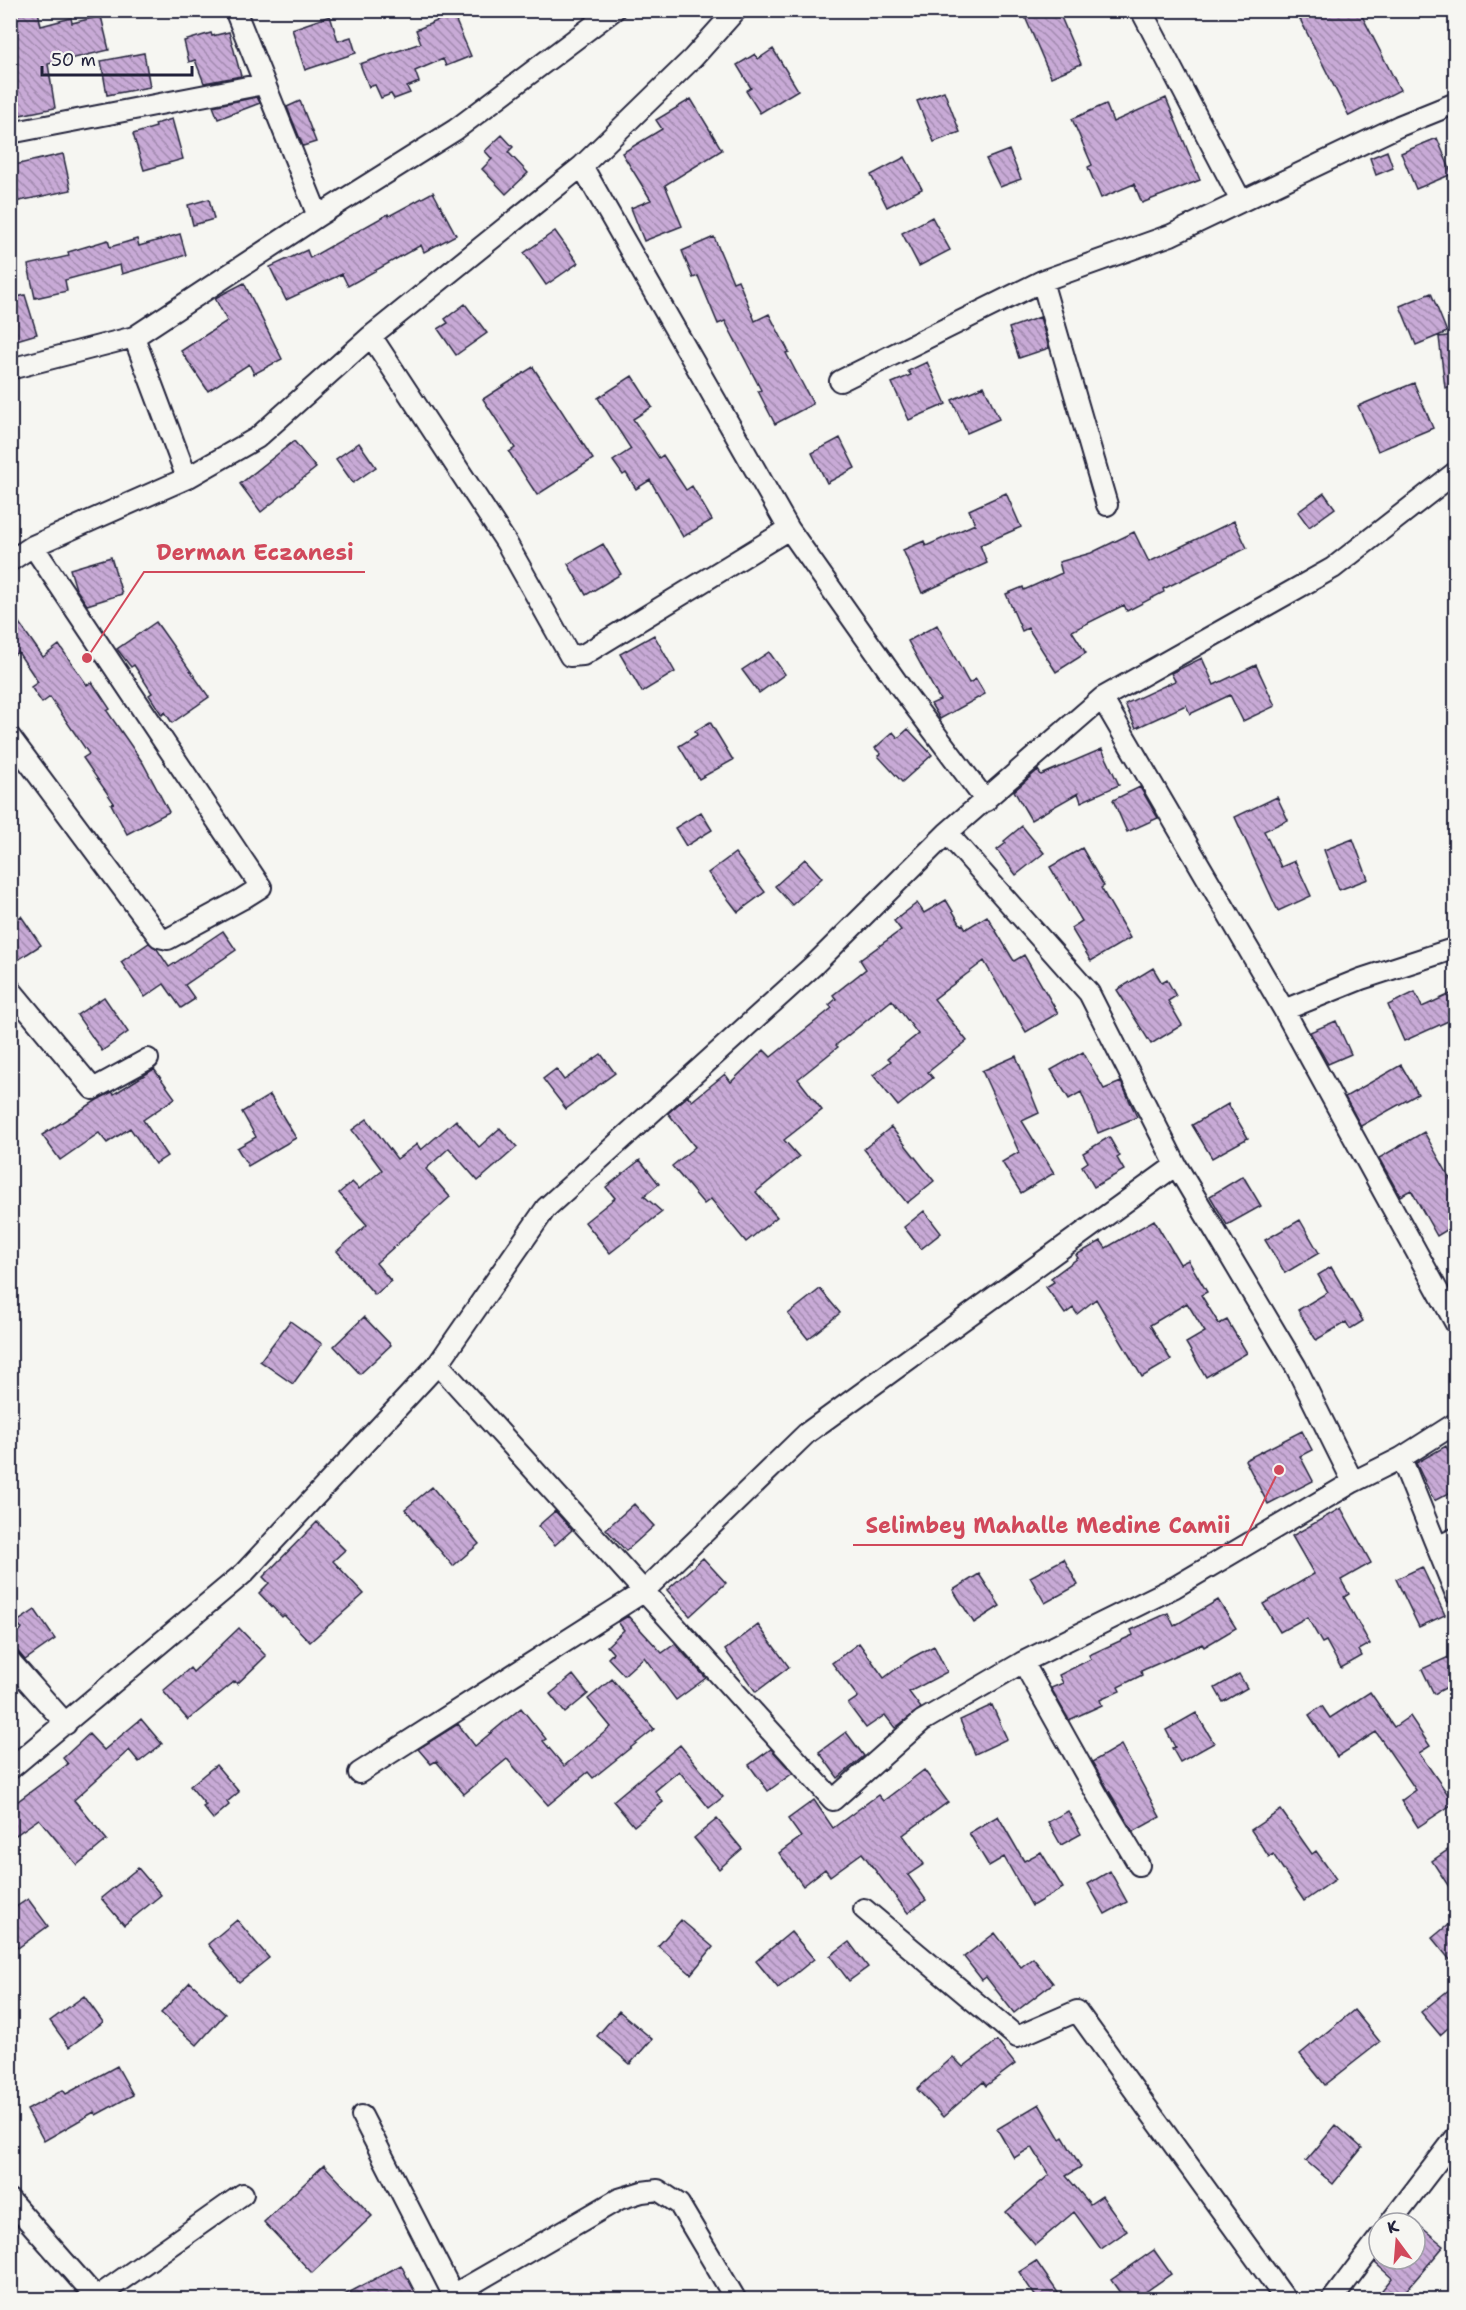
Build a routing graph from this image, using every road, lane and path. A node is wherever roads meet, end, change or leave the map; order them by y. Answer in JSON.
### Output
{"nodes":[{"id":1,"x":235,"y":10,"type":"edge"},
{"id":2,"x":614,"y":10,"type":"edge"},
{"id":3,"x":736,"y":10,"type":"edge"},
{"id":4,"x":1141,"y":10,"type":"edge"},
{"id":5,"x":263,"y":84,"type":"junction"},
{"id":6,"x":1455,"y":103,"type":"edge"},
{"id":7,"x":10,"y":133,"type":"edge"},
{"id":8,"x":582,"y":166,"type":"junction"},
{"id":9,"x":1241,"y":201,"type":"junction"},
{"id":10,"x":318,"y":216,"type":"junction"},
{"id":11,"x":1041,"y":281,"type":"junction"},
{"id":12,"x":371,"y":336,"type":"junction"},
{"id":13,"x":134,"y":338,"type":"junction"},
{"id":14,"x":10,"y":369,"type":"edge"},
{"id":15,"x":840,"y":381,"type":"dead end"},
{"id":16,"x":1455,"y":472,"type":"edge"},
{"id":17,"x":187,"y":478,"type":"junction"},
{"id":18,"x":1107,"y":505,"type":"dead end"},
{"id":19,"x":789,"y":529,"type":"junction"},
{"id":20,"x":33,"y":546,"type":"junction"},
{"id":21,"x":10,"y":561,"type":"edge"},
{"id":22,"x":1102,"y":698,"type":"junction"},
{"id":23,"x":10,"y":737,"type":"edge"},
{"id":24,"x":986,"y":801,"type":"junction"},
{"id":25,"x":947,"y":833,"type":"junction"},
{"id":26,"x":1455,"y":948,"type":"edge"},
{"id":27,"x":10,"y":989,"type":"edge"},
{"id":28,"x":1284,"y":1010,"type":"junction"},
{"id":29,"x":148,"y":1059,"type":"dead end"},
{"id":30,"x":1176,"y":1165,"type":"junction"},
{"id":31,"x":1455,"y":1324,"type":"edge"},
{"id":32,"x":438,"y":1364,"type":"junction"},
{"id":33,"x":1455,"y":1423,"type":"edge"},
{"id":34,"x":1401,"y":1458,"type":"junction"},
{"id":35,"x":1353,"y":1482,"type":"junction"},
{"id":36,"x":1455,"y":1538,"type":"edge"},
{"id":37,"x":1437,"y":1546,"type":"junction"},
{"id":38,"x":643,"y":1592,"type":"junction"},
{"id":39,"x":1455,"y":1594,"type":"edge"},
{"id":40,"x":10,"y":1661,"type":"edge"},
{"id":41,"x":1023,"y":1662,"type":"junction"},
{"id":42,"x":66,"y":1724,"type":"junction"},
{"id":43,"x":10,"y":1769,"type":"edge"},
{"id":44,"x":359,"y":1773,"type":"dead end"},
{"id":45,"x":1139,"y":1864,"type":"dead end"},
{"id":46,"x":864,"y":1909,"type":"dead end"},
{"id":47,"x":362,"y":2116,"type":"dead end"},
{"id":48,"x":1455,"y":2137,"type":"edge"},
{"id":49,"x":243,"y":2194,"type":"dead end"},
{"id":50,"x":10,"y":2200,"type":"edge"},
{"id":51,"x":1399,"y":2211,"type":"edge"},
{"id":52,"x":1367,"y":2254,"type":"edge"},
{"id":53,"x":455,"y":2297,"type":"edge"},
{"id":54,"x":98,"y":2298,"type":"edge"},
{"id":55,"x":736,"y":2300,"type":"edge"},
{"id":56,"x":1286,"y":2300,"type":"edge"},
{"id":57,"x":1332,"y":2300,"type":"edge"}],
"edges":[{"from":1,"to":5,"type":"street"},
{"from":2,"to":10,"type":"street"},
{"from":3,"to":8,"type":"street"},
{"from":4,"to":9,"type":"street"},
{"from":5,"to":7,"type":"street"},
{"from":5,"to":10,"type":"street"},
{"from":6,"to":9,"type":"street"},
{"from":8,"to":12,"type":"street"},
{"from":8,"to":19,"type":"street"},
{"from":9,"to":11,"type":"street"},
{"from":10,"to":13,"type":"street"},
{"from":11,"to":15,"type":"street"},
{"from":11,"to":18,"type":"street"},
{"from":12,"to":17,"type":"street"},
{"from":12,"to":19,"type":"street"},
{"from":13,"to":14,"type":"street"},
{"from":13,"to":17,"type":"street"},
{"from":16,"to":22,"type":"street"},
{"from":17,"to":20,"type":"street"},
{"from":19,"to":24,"type":"street"},
{"from":20,"to":21,"type":"street"},
{"from":20,"to":23,"type":"street"},
{"from":22,"to":24,"type":"street"},
{"from":22,"to":28,"type":"street"},
{"from":24,"to":25,"type":"street"},
{"from":25,"to":30,"type":"street"},
{"from":25,"to":32,"type":"street"},
{"from":26,"to":28,"type":"street"},
{"from":27,"to":29,"type":"street"},
{"from":28,"to":31,"type":"street"},
{"from":30,"to":35,"type":"street"},
{"from":30,"to":38,"type":"street"},
{"from":32,"to":38,"type":"street"},
{"from":32,"to":42,"type":"street"},
{"from":33,"to":34,"type":"street"},
{"from":34,"to":35,"type":"street"},
{"from":34,"to":37,"type":"street"},
{"from":35,"to":41,"type":"street"},
{"from":36,"to":37,"type":"street"},
{"from":37,"to":39,"type":"street"},
{"from":38,"to":41,"type":"street"},
{"from":38,"to":44,"type":"street"},
{"from":40,"to":42,"type":"street"},
{"from":41,"to":45,"type":"street"},
{"from":42,"to":43,"type":"street"},
{"from":46,"to":56,"type":"street"},
{"from":47,"to":53,"type":"street"},
{"from":48,"to":51,"type":"street"},
{"from":49,"to":54,"type":"street"},
{"from":50,"to":54,"type":"street"},
{"from":52,"to":57,"type":"street"},
{"from":53,"to":55,"type":"street"}]}
